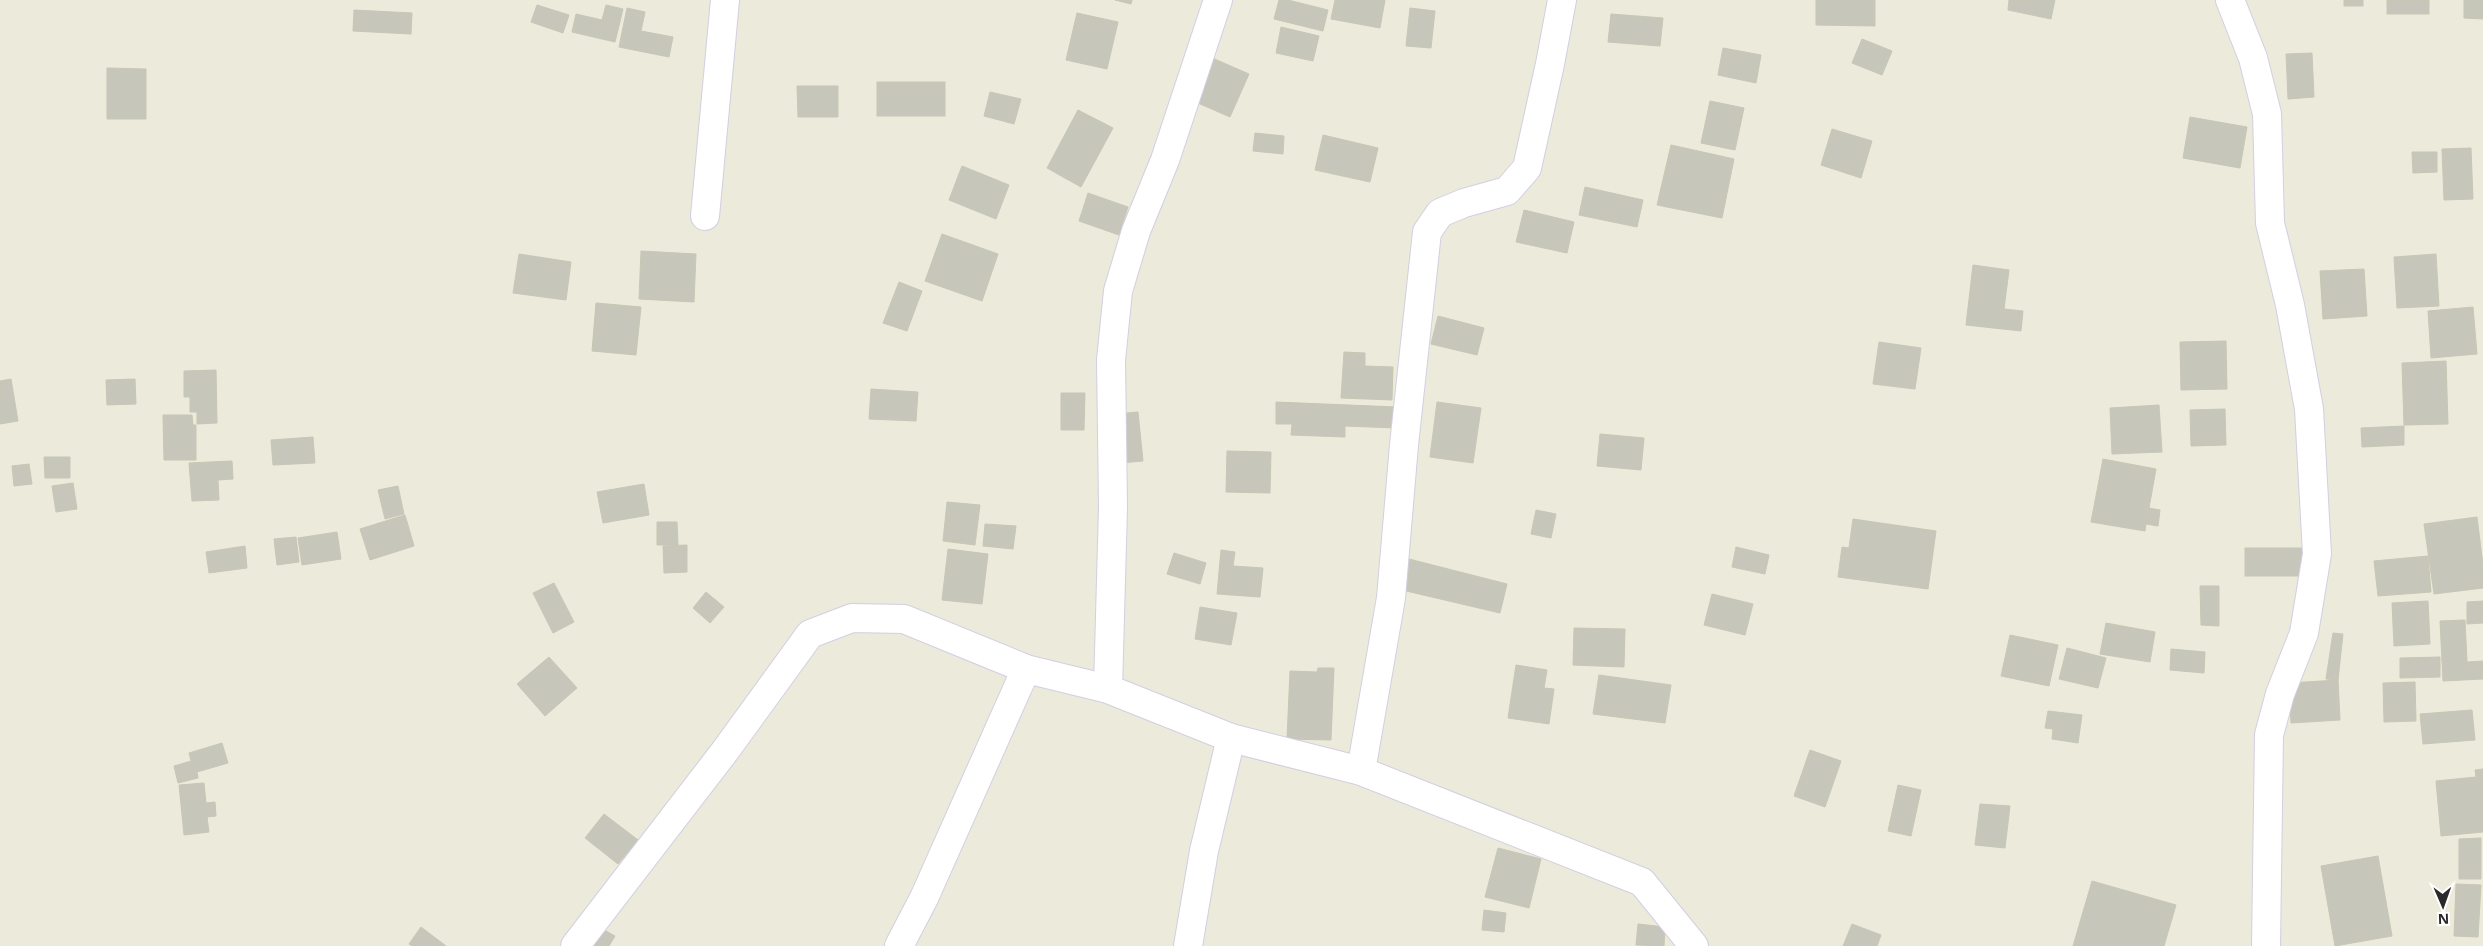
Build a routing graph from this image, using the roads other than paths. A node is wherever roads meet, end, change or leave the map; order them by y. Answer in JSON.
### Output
{"nodes":[{"id":1,"x":725,"y":0,"type":"edge"},
{"id":2,"x":1218,"y":0,"type":"edge"},
{"id":3,"x":1562,"y":0,"type":"edge"},
{"id":4,"x":2230,"y":0,"type":"edge"},
{"id":5,"x":705,"y":216,"type":"dead end"},
{"id":6,"x":1026,"y":670,"type":"junction"},
{"id":7,"x":1108,"y":689,"type":"junction"},
{"id":8,"x":1231,"y":738,"type":"junction"},
{"id":9,"x":1361,"y":771,"type":"junction"},
{"id":10,"x":575,"y":946,"type":"edge"},
{"id":11,"x":899,"y":946,"type":"edge"},
{"id":12,"x":1188,"y":946,"type":"edge"},
{"id":13,"x":1694,"y":946,"type":"edge"},
{"id":14,"x":2266,"y":946,"type":"edge"}],
"edges":[{"from":1,"to":5,"type":"street"},
{"from":2,"to":7,"type":"street"},
{"from":3,"to":9,"type":"street"},
{"from":4,"to":14,"type":"street"},
{"from":6,"to":7,"type":"street"},
{"from":6,"to":10,"type":"street"},
{"from":6,"to":11,"type":"street"},
{"from":7,"to":8,"type":"street"},
{"from":8,"to":9,"type":"street"},
{"from":8,"to":12,"type":"street"},
{"from":9,"to":13,"type":"street"}]}
